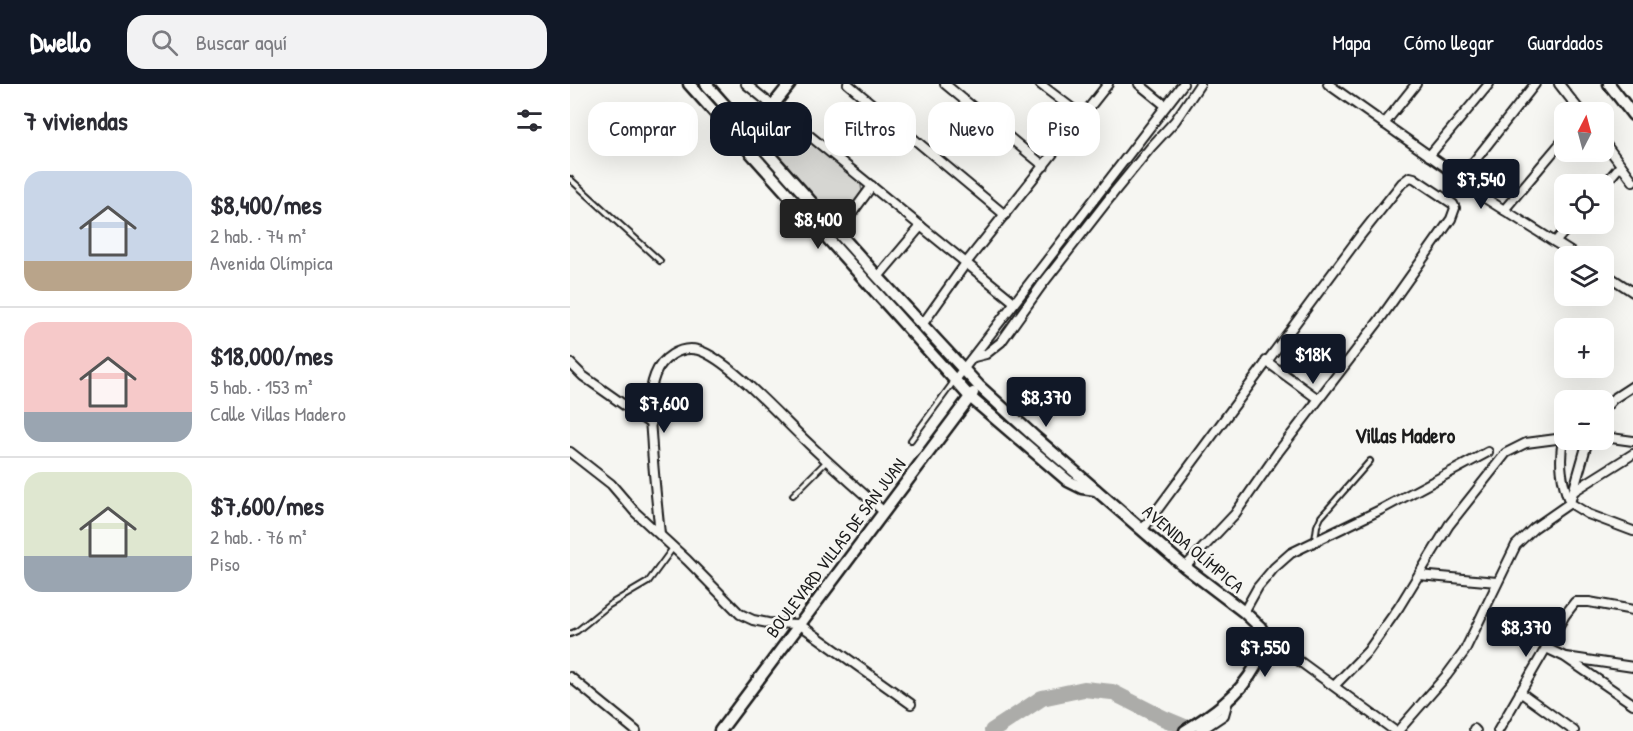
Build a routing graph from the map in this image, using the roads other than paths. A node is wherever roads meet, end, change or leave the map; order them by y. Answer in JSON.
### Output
{"nodes":[{"id":1,"x":689,"y":84,"type":"edge"},
{"id":2,"x":706,"y":84,"type":"edge"},
{"id":3,"x":746,"y":84,"type":"edge"},
{"id":4,"x":790,"y":84,"type":"edge"},
{"id":5,"x":848,"y":84,"type":"edge"},
{"id":6,"x":945,"y":84,"type":"edge"},
{"id":7,"x":1040,"y":84,"type":"edge"},
{"id":8,"x":1108,"y":84,"type":"edge"},
{"id":9,"x":1139,"y":84,"type":"edge"},
{"id":10,"x":1183,"y":84,"type":"edge"},
{"id":11,"x":1200,"y":84,"type":"edge"},
{"id":12,"x":1328,"y":84,"type":"edge"},
{"id":13,"x":1416,"y":84,"type":"edge"},
{"id":14,"x":1489,"y":84,"type":"edge"},
{"id":15,"x":1535,"y":84,"type":"edge"},
{"id":16,"x":1559,"y":84,"type":"edge"},
{"id":17,"x":1609,"y":84,"type":"edge"},
{"id":18,"x":1340,"y":87,"type":"edge"},
{"id":19,"x":723,"y":102,"type":"edge"},
{"id":20,"x":768,"y":102,"type":"edge"},
{"id":21,"x":776,"y":102,"type":"edge"},
{"id":22,"x":1064,"y":102,"type":"edge"},
{"id":23,"x":1093,"y":102,"type":"edge"},
{"id":24,"x":1573,"y":102,"type":"edge"},
{"id":25,"x":1166,"y":106,"type":"junction"},
{"id":26,"x":710,"y":108,"type":"edge"},
{"id":27,"x":1633,"y":115,"type":"edge"},
{"id":28,"x":1384,"y":124,"type":"junction"},
{"id":29,"x":812,"y":138,"type":"edge"},
{"id":30,"x":1554,"y":151,"type":"edge"},
{"id":31,"x":753,"y":156,"type":"edge"},
{"id":32,"x":771,"y":156,"type":"edge"},
{"id":33,"x":1052,"y":156,"type":"edge"},
{"id":34,"x":1429,"y":156,"type":"junction"},
{"id":35,"x":1614,"y":156,"type":"edge"},
{"id":36,"x":1621,"y":165,"type":"junction"},
{"id":37,"x":1044,"y":166,"type":"junction"},
{"id":38,"x":1613,"y":174,"type":"edge"},
{"id":39,"x":1461,"y":178,"type":"junction"},
{"id":40,"x":570,"y":179,"type":"edge"},
{"id":41,"x":1633,"y":181,"type":"edge"},
{"id":42,"x":872,"y":186,"type":"junction"},
{"id":43,"x":1504,"y":210,"type":"junction"},
{"id":44,"x":1005,"y":215,"type":"junction"},
{"id":45,"x":847,"y":220,"type":"dead end"},
{"id":46,"x":921,"y":226,"type":"junction"},
{"id":47,"x":1562,"y":234,"type":"edge"},
{"id":48,"x":1555,"y":242,"type":"junction"},
{"id":49,"x":1561,"y":246,"type":"edge"},
{"id":50,"x":660,"y":261,"type":"dead end"},
{"id":51,"x":966,"y":263,"type":"junction"},
{"id":52,"x":878,"y":277,"type":"junction"},
{"id":53,"x":1614,"y":280,"type":"edge"},
{"id":54,"x":1633,"y":292,"type":"edge"},
{"id":55,"x":1014,"y":302,"type":"junction"},
{"id":56,"x":922,"y":325,"type":"junction"},
{"id":57,"x":974,"y":357,"type":"junction"},
{"id":58,"x":1266,"y":361,"type":"junction"},
{"id":59,"x":570,"y":363,"type":"edge"},
{"id":60,"x":963,"y":369,"type":"junction"},
{"id":61,"x":955,"y":380,"type":"junction"},
{"id":62,"x":979,"y":386,"type":"junction"},
{"id":63,"x":1633,"y":386,"type":"edge"},
{"id":64,"x":970,"y":397,"type":"junction"},
{"id":65,"x":1614,"y":398,"type":"edge"},
{"id":66,"x":1318,"y":399,"type":"junction"},
{"id":67,"x":651,"y":424,"type":"junction"},
{"id":68,"x":1614,"y":438,"type":"edge"},
{"id":69,"x":1554,"y":439,"type":"edge"},
{"id":70,"x":911,"y":440,"type":"dead end"},
{"id":71,"x":1633,"y":441,"type":"edge"},
{"id":72,"x":1563,"y":450,"type":"edge"},
{"id":73,"x":1585,"y":450,"type":"edge"},
{"id":74,"x":570,"y":452,"type":"edge"},
{"id":75,"x":1488,"y":452,"type":"dead end"},
{"id":76,"x":1633,"y":454,"type":"edge"},
{"id":77,"x":826,"y":461,"type":"junction"},
{"id":78,"x":1370,"y":461,"type":"dead end"},
{"id":79,"x":1097,"y":490,"type":"junction"},
{"id":80,"x":1574,"y":491,"type":"junction"},
{"id":81,"x":793,"y":495,"type":"dead end"},
{"id":82,"x":1570,"y":503,"type":"junction"},
{"id":83,"x":883,"y":511,"type":"junction"},
{"id":84,"x":1143,"y":529,"type":"junction"},
{"id":85,"x":1633,"y":531,"type":"edge"},
{"id":86,"x":660,"y":534,"type":"junction"},
{"id":87,"x":1314,"y":540,"type":"junction"},
{"id":88,"x":674,"y":547,"type":"junction"},
{"id":89,"x":1185,"y":567,"type":"junction"},
{"id":90,"x":1419,"y":575,"type":"junction"},
{"id":91,"x":1497,"y":582,"type":"junction"},
{"id":92,"x":1633,"y":610,"type":"edge"},
{"id":93,"x":1244,"y":612,"type":"junction"},
{"id":94,"x":799,"y":624,"type":"junction"},
{"id":95,"x":570,"y":634,"type":"edge"},
{"id":96,"x":1265,"y":636,"type":"junction"},
{"id":97,"x":1546,"y":648,"type":"junction"},
{"id":98,"x":1565,"y":657,"type":"junction"},
{"id":99,"x":1633,"y":667,"type":"edge"},
{"id":100,"x":570,"y":677,"type":"edge"},
{"id":101,"x":1334,"y":686,"type":"junction"},
{"id":102,"x":1520,"y":692,"type":"junction"},
{"id":103,"x":911,"y":704,"type":"dead end"},
{"id":104,"x":1227,"y":704,"type":"junction"},
{"id":105,"x":1633,"y":704,"type":"edge"},
{"id":106,"x":636,"y":731,"type":"edge"},
{"id":107,"x":720,"y":731,"type":"edge"},
{"id":108,"x":1185,"y":731,"type":"edge"},
{"id":109,"x":1200,"y":731,"type":"edge"},
{"id":110,"x":1396,"y":731,"type":"edge"},
{"id":111,"x":1498,"y":731,"type":"edge"},
{"id":112,"x":1574,"y":731,"type":"edge"}],
"edges":[{"from":1,"to":26,"type":"street","name":"AVENIDA OLÍMPICA"},
{"from":2,"to":19,"type":"street","name":"AVENIDA OLÍMPICA"},
{"from":3,"to":20,"type":"street"},
{"from":4,"to":21,"type":"street"},
{"from":5,"to":44,"type":"street"},
{"from":6,"to":37,"type":"street"},
{"from":7,"to":22,"type":"street"},
{"from":8,"to":23,"type":"street"},
{"from":9,"to":25,"type":"street"},
{"from":10,"to":25,"type":"street"},
{"from":11,"to":57,"type":"street"},
{"from":12,"to":18,"type":"street"},
{"from":13,"to":28,"type":"street"},
{"from":14,"to":34,"type":"street"},
{"from":15,"to":39,"type":"street"},
{"from":16,"to":24,"type":"street"},
{"from":17,"to":27,"type":"street"},
{"from":18,"to":28,"type":"street"},
{"from":25,"to":55,"type":"street"},
{"from":28,"to":34,"type":"street"},
{"from":29,"to":42,"type":"street"},
{"from":30,"to":43,"type":"street"},
{"from":31,"to":61,"type":"street","name":"AVENIDA OLÍMPICA"},
{"from":32,"to":52,"type":"street","name":"AVENIDA OLÍMPICA"},
{"from":33,"to":37,"type":"street"},
{"from":34,"to":39,"type":"street"},
{"from":35,"to":36,"type":"street"},
{"from":36,"to":38,"type":"street"},
{"from":36,"to":41,"type":"street"},
{"from":37,"to":44,"type":"street"},
{"from":39,"to":43,"type":"street"},
{"from":40,"to":50,"type":"lane"},
{"from":42,"to":45,"type":"street"},
{"from":42,"to":46,"type":"street"},
{"from":43,"to":48,"type":"street"},
{"from":44,"to":51,"type":"street"},
{"from":46,"to":51,"type":"street"},
{"from":46,"to":52,"type":"street"},
{"from":47,"to":48,"type":"street"},
{"from":48,"to":49,"type":"street"},
{"from":51,"to":55,"type":"street"},
{"from":51,"to":56,"type":"street"},
{"from":52,"to":56,"type":"street","name":"AVENIDA OLÍMPICA"},
{"from":53,"to":54,"type":"street"},
{"from":55,"to":57,"type":"street"},
{"from":56,"to":60,"type":"street","name":"AVENIDA OLÍMPICA"},
{"from":57,"to":60,"type":"street"},
{"from":58,"to":66,"type":"street"},
{"from":58,"to":66,"type":"street"},
{"from":58,"to":84,"type":"street"},
{"from":59,"to":67,"type":"street"},
{"from":60,"to":61,"type":"street"},
{"from":60,"to":62,"type":"street","name":"AVENIDA OLÍMPICA"},
{"from":61,"to":64,"type":"street","name":"AVENIDA OLÍMPICA"},
{"from":61,"to":70,"type":"lane"},
{"from":62,"to":64,"type":"street","name":"BOULEVARD VILLAS DE SAN JUAN"},
{"from":62,"to":79,"type":"street","name":"AVENIDA OLÍMPICA"},
{"from":63,"to":65,"type":"street"},
{"from":64,"to":79,"type":"street","name":"AVENIDA OLÍMPICA"},
{"from":64,"to":83,"type":"street","name":"BOULEVARD VILLAS DE SAN JUAN"},
{"from":66,"to":89,"type":"street"},
{"from":67,"to":77,"type":"street"},
{"from":67,"to":86,"type":"street"},
{"from":68,"to":71,"type":"street"},
{"from":69,"to":90,"type":"street"},
{"from":72,"to":82,"type":"street"},
{"from":73,"to":80,"type":"street"},
{"from":74,"to":86,"type":"street"},
{"from":75,"to":87,"type":"street"},
{"from":76,"to":80,"type":"street"},
{"from":77,"to":81,"type":"lane"},
{"from":77,"to":83,"type":"street"},
{"from":78,"to":87,"type":"lane"},
{"from":79,"to":84,"type":"street","name":"AVENIDA OLÍMPICA"},
{"from":80,"to":82,"type":"street"},
{"from":82,"to":85,"type":"street"},
{"from":82,"to":91,"type":"street"},
{"from":83,"to":94,"type":"street","name":"BOULEVARD VILLAS DE SAN JUAN"},
{"from":84,"to":89,"type":"street","name":"AVENIDA OLÍMPICA"},
{"from":86,"to":88,"type":"street"},
{"from":87,"to":93,"type":"street"},
{"from":88,"to":94,"type":"street"},
{"from":88,"to":95,"type":"lane"},
{"from":89,"to":93,"type":"street","name":"AVENIDA OLÍMPICA"},
{"from":90,"to":91,"type":"street"},
{"from":90,"to":101,"type":"street"},
{"from":91,"to":110,"type":"street"},
{"from":92,"to":97,"type":"street"},
{"from":93,"to":96,"type":"street","name":"AVENIDA OLÍMPICA"},
{"from":94,"to":103,"type":"street"},
{"from":94,"to":107,"type":"street","name":"BOULEVARD VILLAS DE SAN JUAN"},
{"from":96,"to":101,"type":"street"},
{"from":96,"to":104,"type":"street"},
{"from":97,"to":98,"type":"street"},
{"from":97,"to":102,"type":"street"},
{"from":98,"to":99,"type":"street"},
{"from":98,"to":105,"type":"street"},
{"from":100,"to":106,"type":"street"},
{"from":101,"to":110,"type":"street"},
{"from":102,"to":111,"type":"street"},
{"from":102,"to":112,"type":"street"},
{"from":104,"to":108,"type":"street"},
{"from":104,"to":109,"type":"street"}]}
